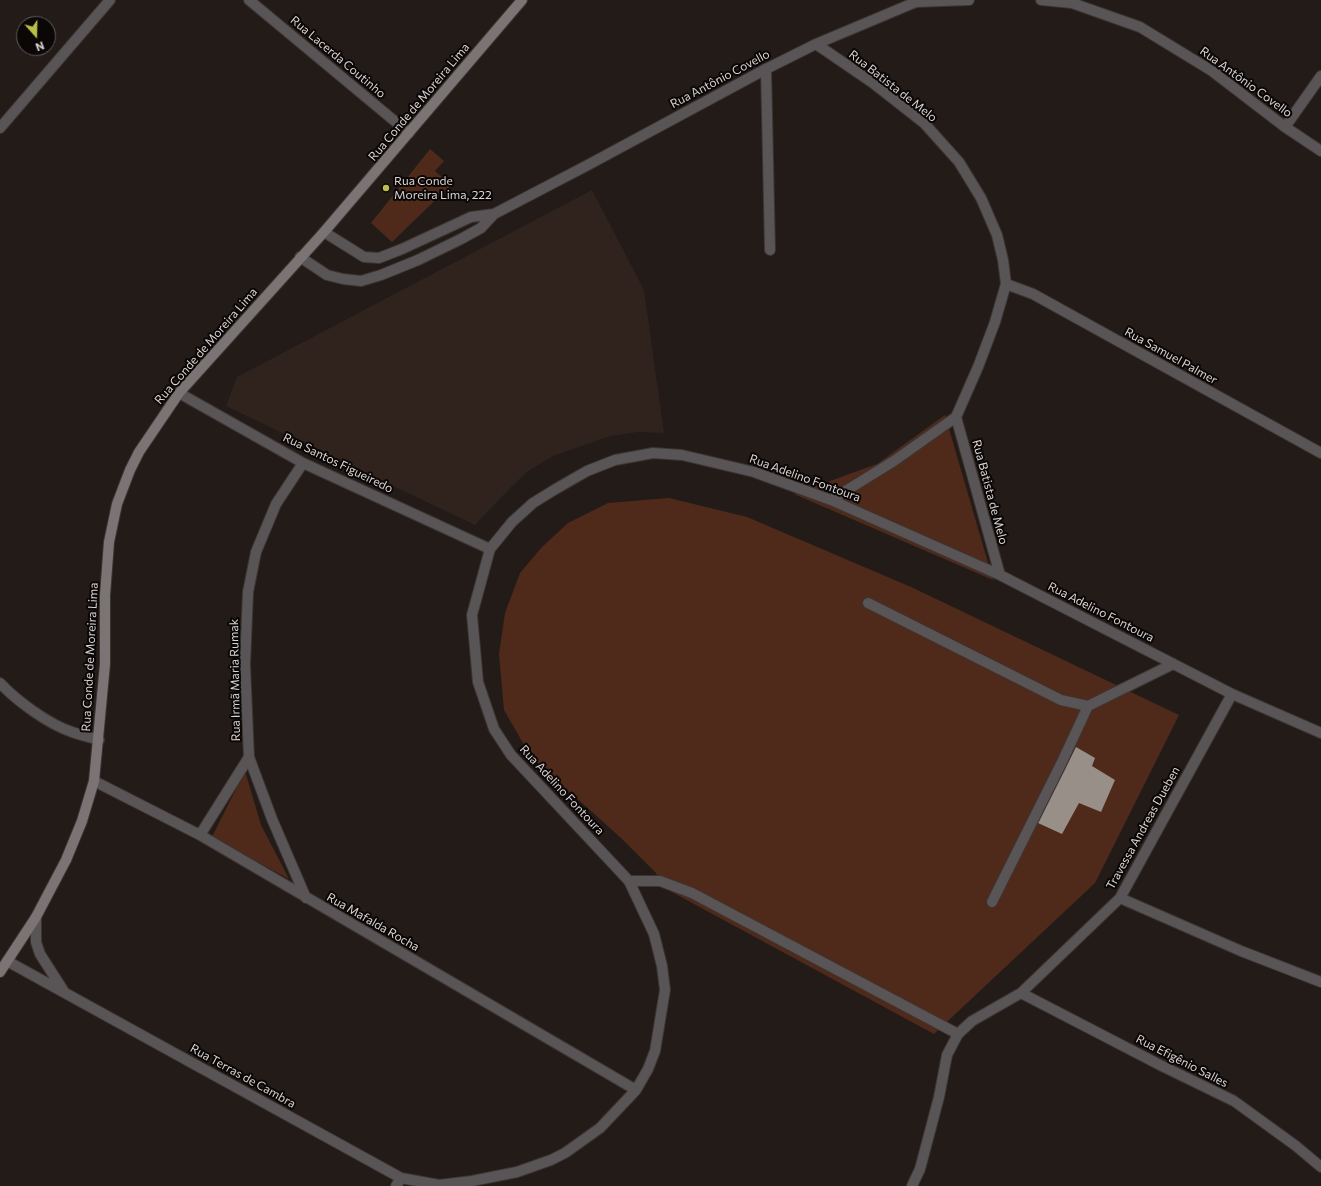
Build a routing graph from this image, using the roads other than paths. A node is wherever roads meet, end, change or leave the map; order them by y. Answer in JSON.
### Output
{"nodes":[{"id":1,"x":110,"y":0,"type":"edge"},
{"id":2,"x":249,"y":0,"type":"edge"},
{"id":3,"x":522,"y":0,"type":"edge"},
{"id":4,"x":969,"y":0,"type":"edge"},
{"id":5,"x":1041,"y":0,"type":"edge"},
{"id":6,"x":816,"y":44,"type":"junction"},
{"id":7,"x":766,"y":69,"type":"junction"},
{"id":8,"x":1321,"y":76,"type":"edge"},
{"id":9,"x":1285,"y":127,"type":"junction"},
{"id":10,"x":0,"y":128,"type":"edge"},
{"id":11,"x":409,"y":133,"type":"junction"},
{"id":12,"x":1321,"y":151,"type":"edge"},
{"id":13,"x":494,"y":214,"type":"junction"},
{"id":14,"x":324,"y":232,"type":"junction"},
{"id":15,"x":770,"y":250,"type":"dead end"},
{"id":16,"x":300,"y":258,"type":"junction"},
{"id":17,"x":1006,"y":284,"type":"junction"},
{"id":18,"x":179,"y":393,"type":"junction"},
{"id":19,"x":956,"y":417,"type":"junction"},
{"id":20,"x":1321,"y":453,"type":"edge"},
{"id":21,"x":303,"y":463,"type":"junction"},
{"id":22,"x":831,"y":500,"type":"junction"},
{"id":23,"x":490,"y":549,"type":"junction"},
{"id":24,"x":1000,"y":575,"type":"junction"},
{"id":25,"x":868,"y":603,"type":"dead end"},
{"id":26,"x":1173,"y":664,"type":"junction"},
{"id":27,"x":0,"y":683,"type":"edge"},
{"id":28,"x":1232,"y":694,"type":"junction"},
{"id":29,"x":1088,"y":706,"type":"junction"},
{"id":30,"x":1321,"y":733,"type":"edge"},
{"id":31,"x":99,"y":740,"type":"junction"},
{"id":32,"x":249,"y":757,"type":"junction"},
{"id":33,"x":94,"y":781,"type":"junction"},
{"id":34,"x":200,"y":835,"type":"junction"},
{"id":35,"x":630,"y":880,"type":"junction"},
{"id":36,"x":306,"y":898,"type":"junction"},
{"id":37,"x":1120,"y":898,"type":"junction"},
{"id":38,"x":992,"y":902,"type":"dead end"},
{"id":39,"x":36,"y":917,"type":"junction"},
{"id":40,"x":7,"y":961,"type":"junction"},
{"id":41,"x":0,"y":972,"type":"edge"},
{"id":42,"x":1321,"y":982,"type":"edge"},
{"id":43,"x":64,"y":992,"type":"junction"},
{"id":44,"x":1021,"y":993,"type":"junction"},
{"id":45,"x":958,"y":1034,"type":"junction"},
{"id":46,"x":636,"y":1090,"type":"junction"},
{"id":47,"x":1321,"y":1167,"type":"edge"},
{"id":48,"x":398,"y":1182,"type":"edge"},
{"id":49,"x":912,"y":1186,"type":"edge"}],
"edges":[{"from":1,"to":10,"type":"street"},
{"from":2,"to":11,"type":"street","name":"Rua Lacerda Coutinho"},
{"from":3,"to":11,"type":"main road","name":"Rua Conde de Moreira Lima"},
{"from":4,"to":6,"type":"street","name":"Rua Antônio Covello"},
{"from":5,"to":9,"type":"street","name":"Rua Antônio Covello"},
{"from":6,"to":7,"type":"street","name":"Rua Antônio Covello"},
{"from":6,"to":17,"type":"street","name":"Rua Batista de Melo"},
{"from":7,"to":13,"type":"street","name":"Rua Antônio Covello"},
{"from":7,"to":15,"type":"street"},
{"from":8,"to":9,"type":"street"},
{"from":9,"to":12,"type":"street","name":"Rua Antônio Covello"},
{"from":11,"to":14,"type":"main road","name":"Rua Conde de Moreira Lima"},
{"from":13,"to":14,"type":"street","name":"Rua Antônio Covello"},
{"from":13,"to":16,"type":"street","name":"Rua Antônio Covello"},
{"from":14,"to":16,"type":"main road","name":"Rua Conde de Moreira Lima"},
{"from":16,"to":18,"type":"main road","name":"Rua Conde de Moreira Lima"},
{"from":17,"to":19,"type":"street","name":"Rua Batista de Melo"},
{"from":17,"to":20,"type":"street","name":"Rua Samuel Palmer"},
{"from":18,"to":21,"type":"street","name":"Rua Santos Figueiredo"},
{"from":18,"to":31,"type":"main road","name":"Rua Conde de Moreira Lima"},
{"from":19,"to":22,"type":"street"},
{"from":19,"to":24,"type":"street","name":"Rua Batista de Melo"},
{"from":21,"to":23,"type":"street","name":"Rua Santos Figueiredo"},
{"from":21,"to":32,"type":"street","name":"Rua Irmã Maria Rumak"},
{"from":22,"to":23,"type":"street","name":"Rua Adelino Fontoura"},
{"from":22,"to":24,"type":"street","name":"Rua Adelino Fontoura"},
{"from":23,"to":35,"type":"street","name":"Rua Adelino Fontoura"},
{"from":24,"to":26,"type":"street","name":"Rua Adelino Fontoura"},
{"from":25,"to":29,"type":"street"},
{"from":26,"to":28,"type":"street","name":"Rua Adelino Fontoura"},
{"from":26,"to":29,"type":"street"},
{"from":27,"to":31,"type":"street"},
{"from":28,"to":30,"type":"street","name":"Rua Adelino Fontoura"},
{"from":28,"to":37,"type":"street","name":"Travessa Andreas Dueben"},
{"from":29,"to":38,"type":"street"},
{"from":31,"to":33,"type":"main road","name":"Rua Conde de Moreira Lima"},
{"from":32,"to":34,"type":"street"},
{"from":32,"to":36,"type":"street","name":"Rua Irmã Maria Rumak"},
{"from":33,"to":34,"type":"street","name":"Rua Mafalda Rocha"},
{"from":33,"to":39,"type":"main road","name":"Rua Conde de Moreira Lima"},
{"from":34,"to":36,"type":"street","name":"Rua Mafalda Rocha"},
{"from":35,"to":45,"type":"street"},
{"from":35,"to":46,"type":"street","name":"Rua Adelino Fontoura"},
{"from":36,"to":46,"type":"street","name":"Rua Mafalda Rocha"},
{"from":37,"to":42,"type":"street"},
{"from":37,"to":44,"type":"street","name":"Travessa Andreas Dueben"},
{"from":39,"to":40,"type":"main road","name":"Rua Conde de Moreira Lima"},
{"from":39,"to":43,"type":"street","name":"Rua Terras de Cambra"},
{"from":40,"to":41,"type":"main road","name":"Rua Conde de Moreira Lima"},
{"from":40,"to":43,"type":"street","name":"Rua Terras de Cambra"},
{"from":43,"to":48,"type":"street","name":"Rua Terras de Cambra"},
{"from":44,"to":45,"type":"street","name":"Travessa Andreas Dueben"},
{"from":44,"to":47,"type":"street","name":"Rua Efigênio Salles"},
{"from":45,"to":49,"type":"street","name":"Travessa Andreas Dueben"},
{"from":46,"to":48,"type":"street","name":"Rua Adelino Fontoura"}]}
